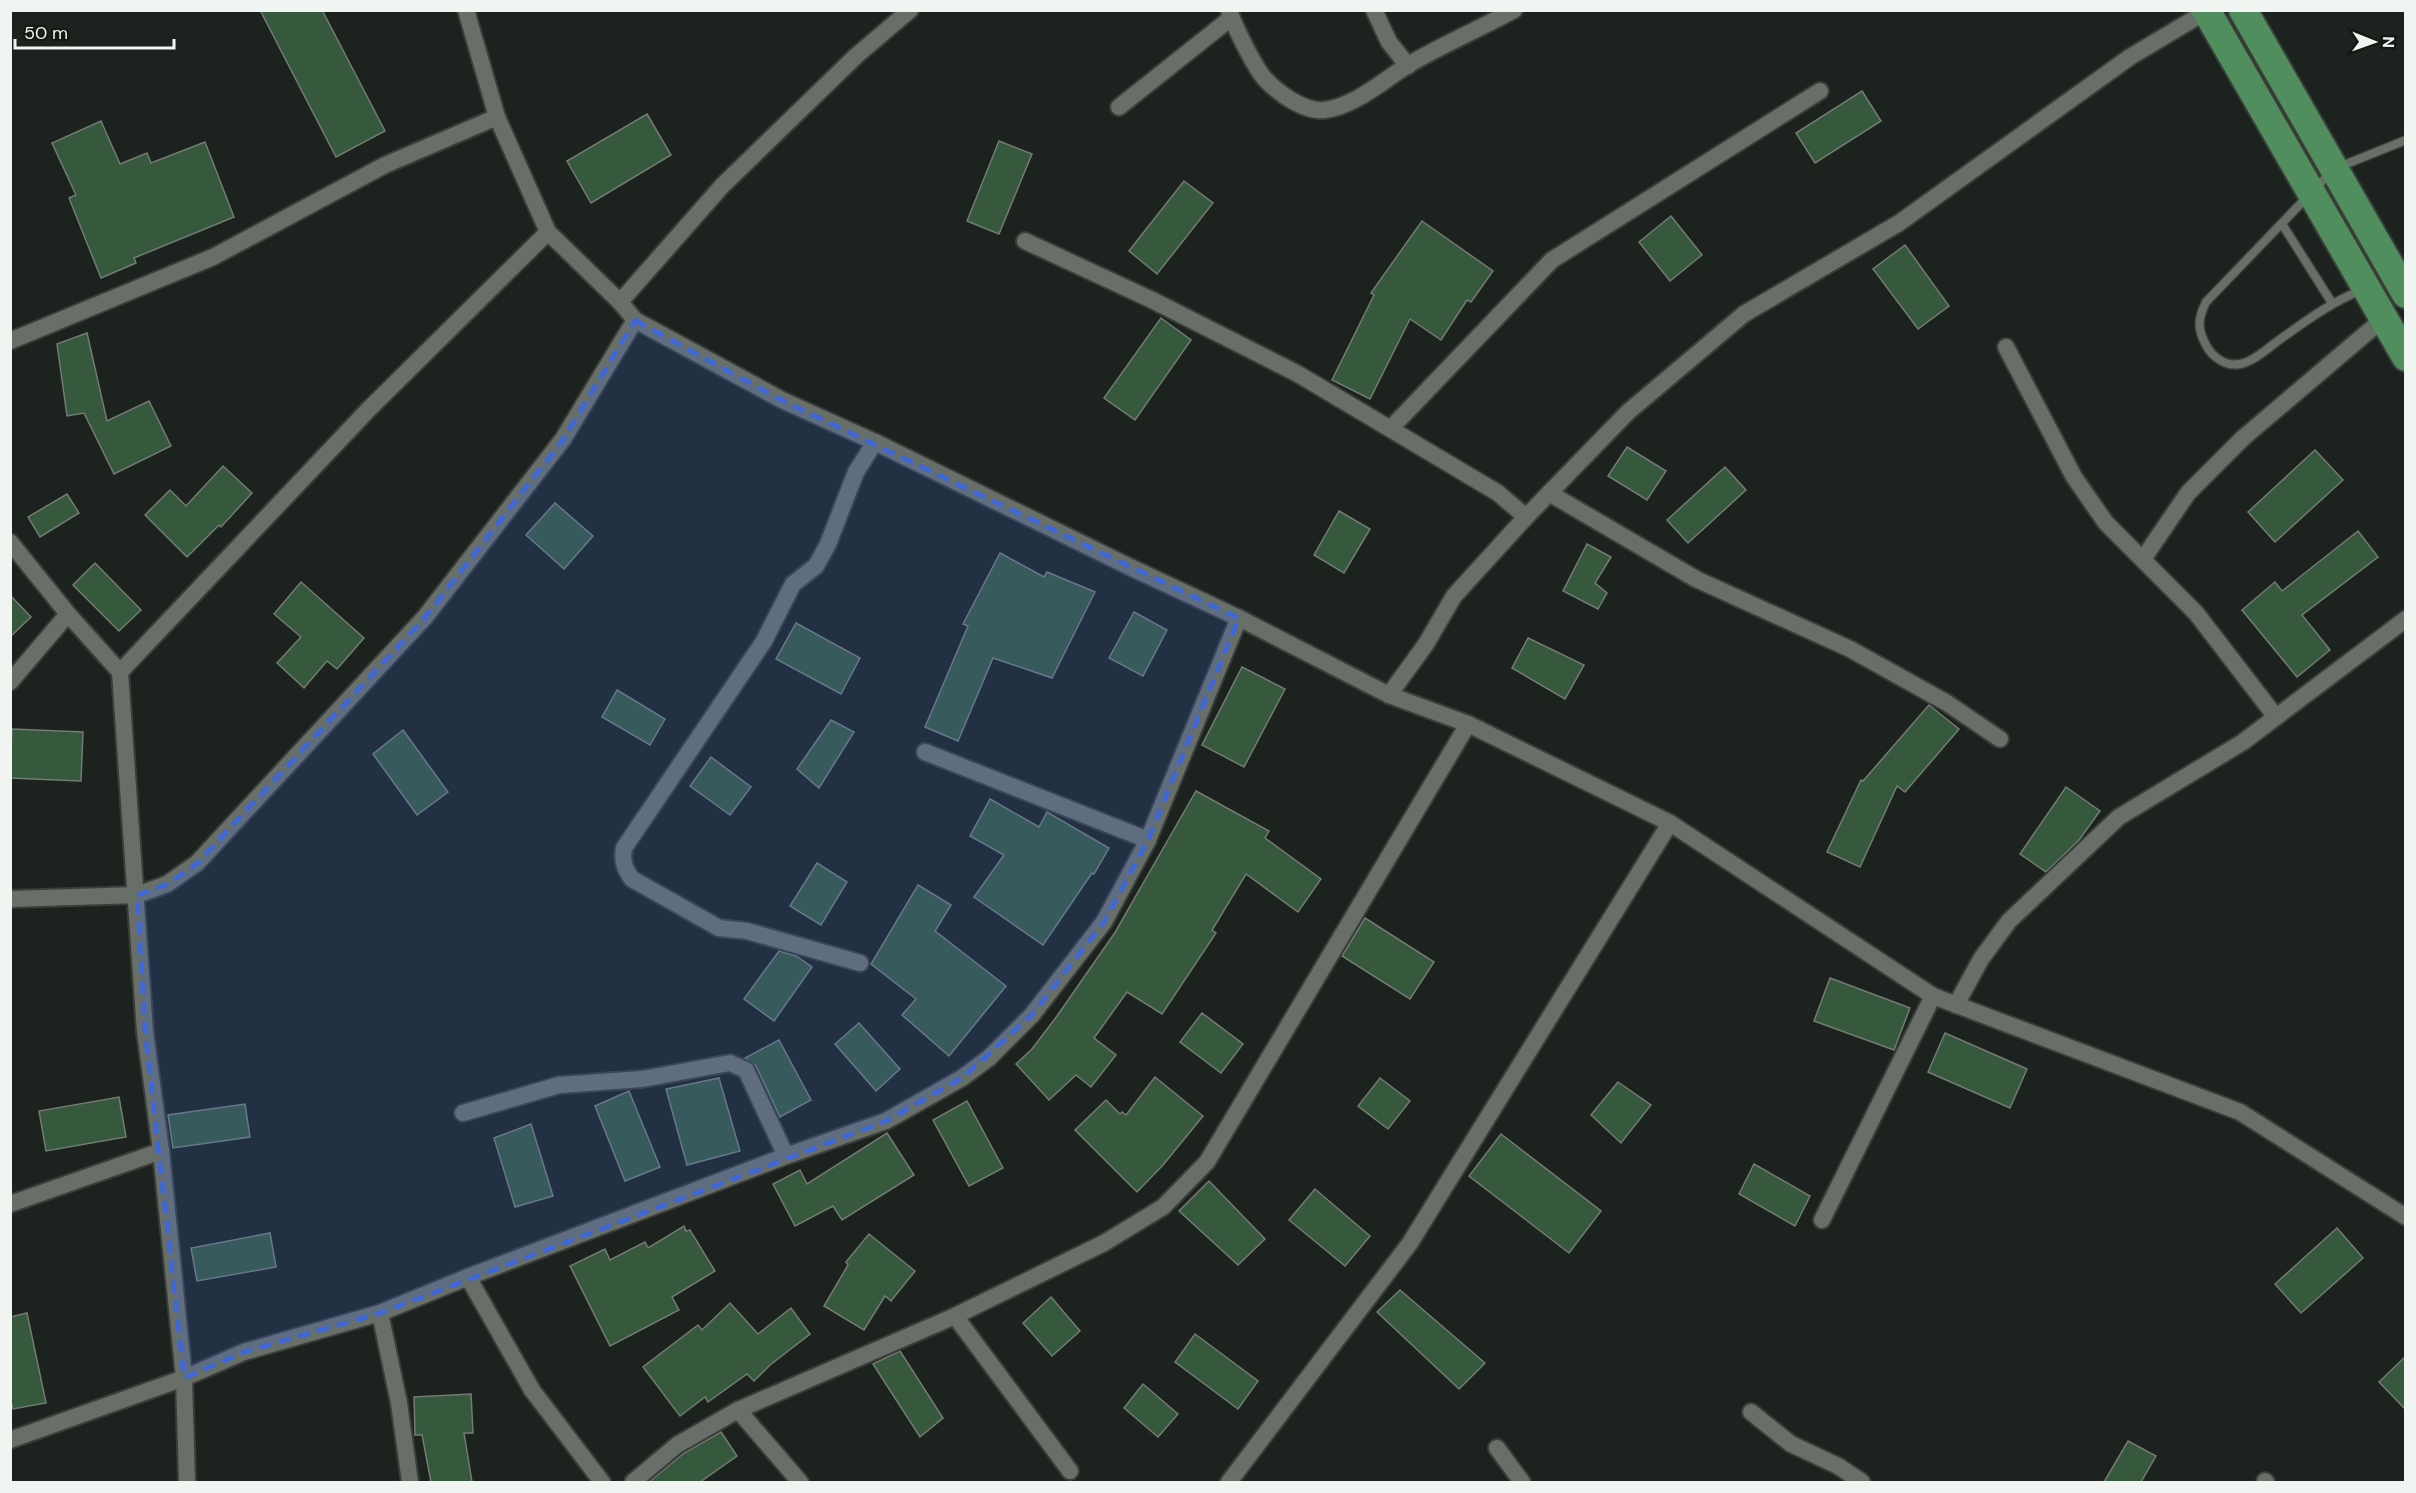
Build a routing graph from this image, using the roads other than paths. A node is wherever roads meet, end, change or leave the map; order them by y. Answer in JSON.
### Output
{"nodes":[{"id":1,"x":466,"y":10,"type":"edge"},
{"id":2,"x":910,"y":10,"type":"edge"},
{"id":3,"x":1374,"y":10,"type":"edge"},
{"id":4,"x":1514,"y":10,"type":"edge"},
{"id":5,"x":2243,"y":10,"type":"edge"},
{"id":6,"x":2207,"y":11,"type":"edge"},
{"id":7,"x":1230,"y":14,"type":"edge"},
{"id":8,"x":1408,"y":66,"type":"junction"},
{"id":9,"x":1820,"y":91,"type":"dead end"},
{"id":10,"x":1119,"y":107,"type":"dead end"},
{"id":11,"x":497,"y":117,"type":"junction"},
{"id":12,"x":2406,"y":140,"type":"edge"},
{"id":13,"x":2334,"y":169,"type":"junction"},
{"id":14,"x":2312,"y":194,"type":"junction"},
{"id":15,"x":2282,"y":224,"type":"junction"},
{"id":16,"x":548,"y":232,"type":"junction"},
{"id":17,"x":1025,"y":242,"type":"dead end"},
{"id":18,"x":2366,"y":289,"type":"junction"},
{"id":19,"x":2405,"y":292,"type":"edge"},
{"id":20,"x":620,"y":302,"type":"junction"},
{"id":21,"x":2332,"y":303,"type":"junction"},
{"id":22,"x":2383,"y":319,"type":"junction"},
{"id":23,"x":635,"y":320,"type":"junction"},
{"id":24,"x":10,"y":340,"type":"edge"},
{"id":25,"x":2006,"y":347,"type":"dead end"},
{"id":26,"x":2406,"y":357,"type":"edge"},
{"id":27,"x":1391,"y":428,"type":"junction"},
{"id":28,"x":875,"y":442,"type":"junction"},
{"id":29,"x":1549,"y":493,"type":"junction"},
{"id":30,"x":1526,"y":517,"type":"junction"},
{"id":31,"x":10,"y":542,"type":"edge"},
{"id":32,"x":2143,"y":559,"type":"junction"},
{"id":33,"x":68,"y":614,"type":"junction"},
{"id":34,"x":1239,"y":618,"type":"junction"},
{"id":35,"x":2406,"y":620,"type":"edge"},
{"id":36,"x":120,"y":672,"type":"junction"},
{"id":37,"x":10,"y":682,"type":"edge"},
{"id":38,"x":1389,"y":695,"type":"junction"},
{"id":39,"x":2276,"y":717,"type":"junction"},
{"id":40,"x":1468,"y":724,"type":"junction"},
{"id":41,"x":2000,"y":739,"type":"dead end"},
{"id":42,"x":925,"y":752,"type":"dead end"},
{"id":43,"x":1670,"y":824,"type":"junction"},
{"id":44,"x":1148,"y":840,"type":"junction"},
{"id":45,"x":137,"y":895,"type":"junction"},
{"id":46,"x":10,"y":899,"type":"edge"},
{"id":47,"x":860,"y":963,"type":"dead end"},
{"id":48,"x":1933,"y":996,"type":"junction"},
{"id":49,"x":1956,"y":1005,"type":"junction"},
{"id":50,"x":463,"y":1113,"type":"dead end"},
{"id":51,"x":161,"y":1151,"type":"junction"},
{"id":52,"x":786,"y":1156,"type":"junction"},
{"id":53,"x":10,"y":1204,"type":"edge"},
{"id":54,"x":2406,"y":1217,"type":"edge"},
{"id":55,"x":1822,"y":1220,"type":"dead end"},
{"id":56,"x":468,"y":1277,"type":"junction"},
{"id":57,"x":380,"y":1313,"type":"junction"},
{"id":58,"x":955,"y":1316,"type":"junction"},
{"id":59,"x":184,"y":1378,"type":"junction"},
{"id":60,"x":738,"y":1410,"type":"junction"},
{"id":61,"x":1751,"y":1412,"type":"dead end"},
{"id":62,"x":10,"y":1440,"type":"edge"},
{"id":63,"x":1497,"y":1448,"type":"dead end"},
{"id":64,"x":1070,"y":1471,"type":"dead end"},
{"id":65,"x":187,"y":1482,"type":"edge"},
{"id":66,"x":410,"y":1482,"type":"edge"},
{"id":67,"x":602,"y":1482,"type":"edge"},
{"id":68,"x":633,"y":1482,"type":"edge"},
{"id":69,"x":800,"y":1482,"type":"edge"},
{"id":70,"x":1229,"y":1482,"type":"edge"},
{"id":71,"x":1522,"y":1482,"type":"edge"},
{"id":72,"x":1862,"y":1482,"type":"edge"}],
"edges":[{"from":1,"to":11,"type":"street"},
{"from":2,"to":20,"type":"street"},
{"from":3,"to":8,"type":"street"},
{"from":4,"to":8,"type":"street"},
{"from":5,"to":13,"type":"highway"},
{"from":6,"to":14,"type":"highway"},
{"from":6,"to":29,"type":"street"},
{"from":7,"to":8,"type":"street"},
{"from":7,"to":10,"type":"street"},
{"from":9,"to":27,"type":"street"},
{"from":11,"to":16,"type":"street"},
{"from":11,"to":24,"type":"street"},
{"from":12,"to":13,"type":"lane"},
{"from":13,"to":14,"type":"lane"},
{"from":13,"to":19,"type":"highway"},
{"from":14,"to":15,"type":"lane"},
{"from":14,"to":18,"type":"highway"},
{"from":15,"to":21,"type":"lane"},
{"from":15,"to":21,"type":"lane"},
{"from":16,"to":20,"type":"street"},
{"from":16,"to":36,"type":"street"},
{"from":17,"to":27,"type":"street"},
{"from":18,"to":21,"type":"lane"},
{"from":18,"to":22,"type":"highway"},
{"from":20,"to":23,"type":"street"},
{"from":22,"to":26,"type":"highway"},
{"from":22,"to":32,"type":"street"},
{"from":23,"to":28,"type":"street"},
{"from":23,"to":45,"type":"street"},
{"from":25,"to":32,"type":"street"},
{"from":27,"to":30,"type":"street"},
{"from":28,"to":34,"type":"street"},
{"from":28,"to":47,"type":"street"},
{"from":29,"to":30,"type":"street"},
{"from":29,"to":41,"type":"street"},
{"from":30,"to":38,"type":"street"},
{"from":31,"to":33,"type":"street"},
{"from":32,"to":39,"type":"street"},
{"from":33,"to":36,"type":"street"},
{"from":33,"to":37,"type":"street"},
{"from":34,"to":38,"type":"street"},
{"from":34,"to":44,"type":"street"},
{"from":35,"to":39,"type":"street"},
{"from":36,"to":45,"type":"street"},
{"from":38,"to":40,"type":"street"},
{"from":39,"to":49,"type":"street"},
{"from":40,"to":43,"type":"street"},
{"from":40,"to":58,"type":"street"},
{"from":42,"to":44,"type":"street"},
{"from":43,"to":48,"type":"street"},
{"from":43,"to":70,"type":"street"},
{"from":44,"to":52,"type":"street"},
{"from":45,"to":46,"type":"street"},
{"from":45,"to":51,"type":"street"},
{"from":48,"to":49,"type":"street"},
{"from":48,"to":55,"type":"street"},
{"from":49,"to":54,"type":"street"},
{"from":50,"to":52,"type":"street"},
{"from":51,"to":53,"type":"street"},
{"from":51,"to":59,"type":"street"},
{"from":52,"to":56,"type":"street"},
{"from":56,"to":57,"type":"street"},
{"from":56,"to":67,"type":"street"},
{"from":57,"to":59,"type":"street"},
{"from":57,"to":66,"type":"street"},
{"from":58,"to":60,"type":"street"},
{"from":58,"to":64,"type":"street"},
{"from":59,"to":62,"type":"street"},
{"from":59,"to":65,"type":"street"},
{"from":60,"to":68,"type":"street"},
{"from":60,"to":69,"type":"street"},
{"from":61,"to":72,"type":"street"},
{"from":63,"to":71,"type":"street"}]}
